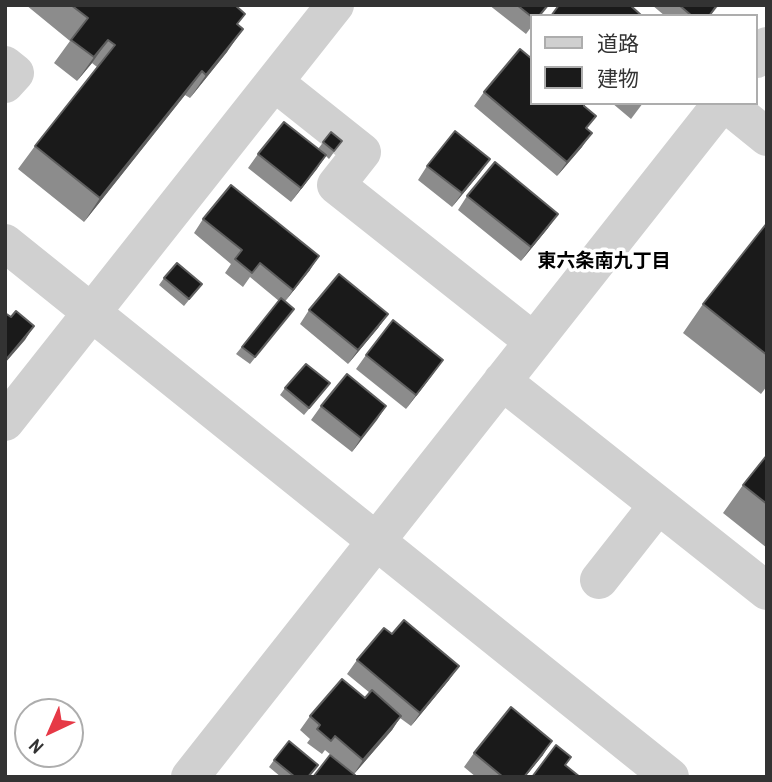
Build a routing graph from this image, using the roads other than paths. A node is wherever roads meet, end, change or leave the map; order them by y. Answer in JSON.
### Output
{"nodes":[{"id":1,"x":330,"y":7,"type":"edge"},
{"id":2,"x":5,"y":65,"type":"edge"},
{"id":3,"x":274,"y":82,"type":"junction"},
{"id":4,"x":5,"y":84,"type":"edge"},
{"id":5,"x":721,"y":105,"type":"edge"},
{"id":6,"x":726,"y":105,"type":"edge"},
{"id":7,"x":767,"y":137,"type":"edge"},
{"id":8,"x":5,"y":243,"type":"edge"},
{"id":9,"x":91,"y":313,"type":"junction"},
{"id":10,"x":533,"y":341,"type":"junction"},
{"id":11,"x":502,"y":381,"type":"junction"},
{"id":12,"x":5,"y":422,"type":"edge"},
{"id":13,"x":658,"y":505,"type":"junction"},
{"id":14,"x":378,"y":541,"type":"junction"},
{"id":15,"x":598,"y":580,"type":"dead end"},
{"id":16,"x":767,"y":591,"type":"edge"},
{"id":17,"x":664,"y":775,"type":"edge"},
{"id":18,"x":190,"y":777,"type":"edge"}],
"edges":[{"from":1,"to":3,"type":"street"},
{"from":2,"to":4,"type":"street"},
{"from":3,"to":9,"type":"street"},
{"from":3,"to":10,"type":"street"},
{"from":5,"to":10,"type":"street"},
{"from":6,"to":7,"type":"street"},
{"from":8,"to":9,"type":"street"},
{"from":9,"to":12,"type":"street"},
{"from":9,"to":14,"type":"street"},
{"from":10,"to":11,"type":"street"},
{"from":11,"to":13,"type":"street"},
{"from":11,"to":14,"type":"street"},
{"from":13,"to":15,"type":"street"},
{"from":13,"to":16,"type":"street"},
{"from":14,"to":17,"type":"street"},
{"from":14,"to":18,"type":"street"}]}
